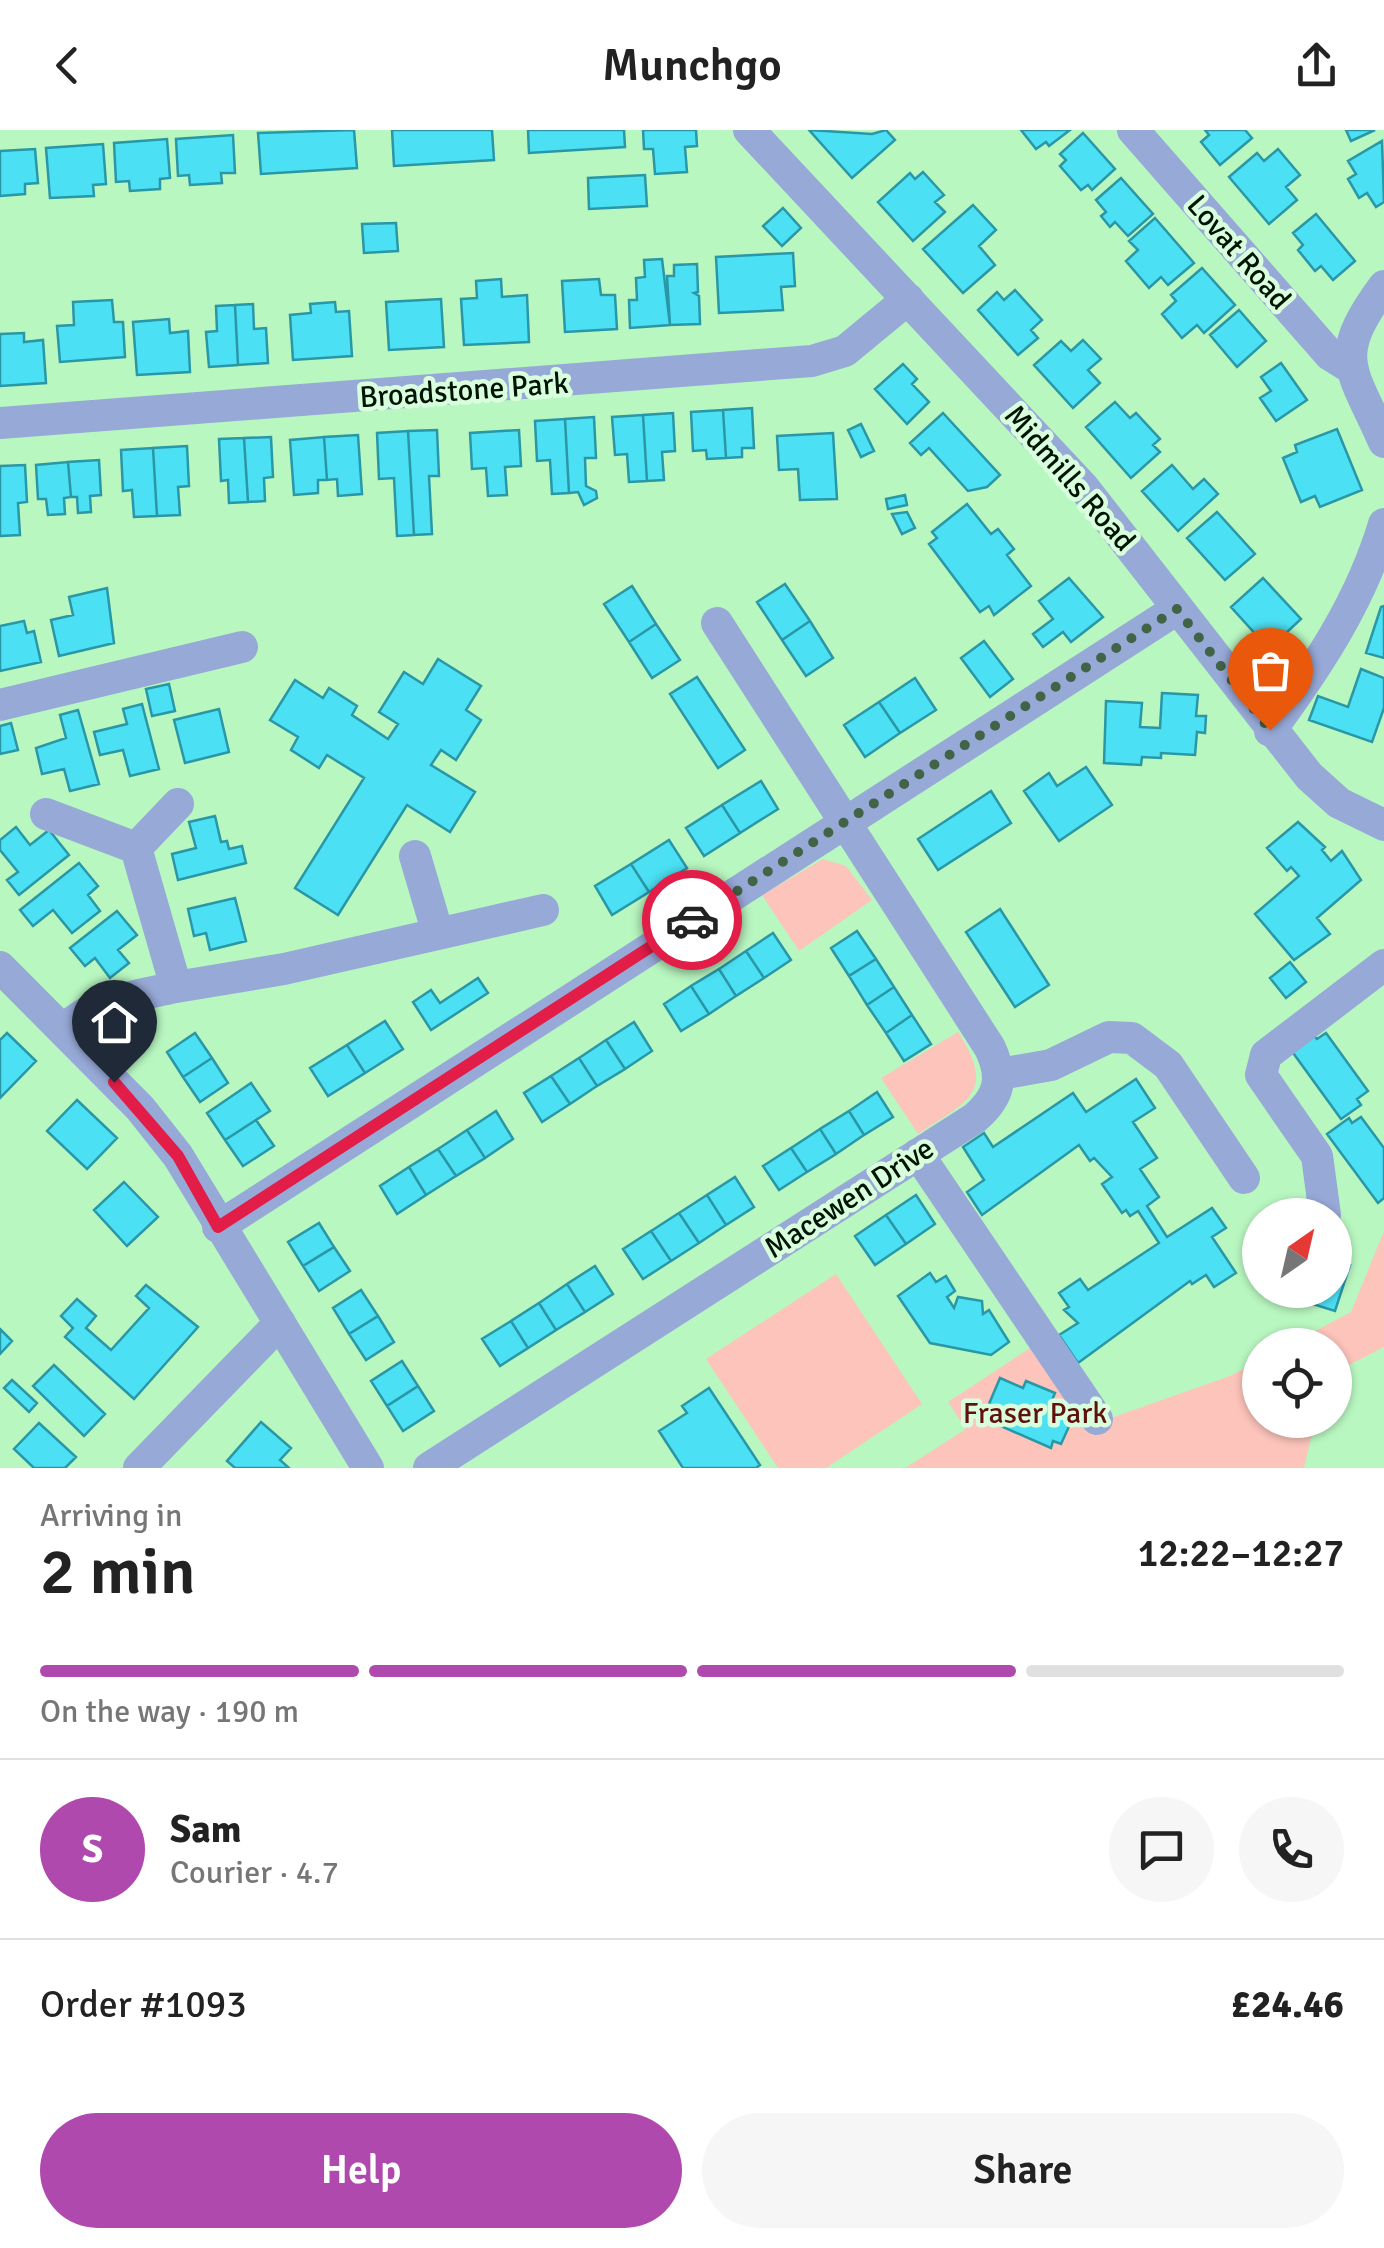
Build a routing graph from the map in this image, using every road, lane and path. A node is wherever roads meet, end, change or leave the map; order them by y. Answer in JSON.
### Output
{"nodes":[{"id":1,"x":749,"y":130,"type":"edge"},
{"id":2,"x":1133,"y":130,"type":"edge"},
{"id":3,"x":1384,"y":286,"type":"edge"},
{"id":4,"x":908,"y":299,"type":"junction"},
{"id":5,"x":1351,"y":368,"type":"junction"},
{"id":6,"x":0,"y":424,"type":"edge"},
{"id":7,"x":1384,"y":442,"type":"edge"},
{"id":8,"x":1384,"y":524,"type":"edge"},
{"id":9,"x":1177,"y":609,"type":"junction"},
{"id":10,"x":717,"y":623,"type":"dead end"},
{"id":11,"x":242,"y":647,"type":"dead end"},
{"id":12,"x":0,"y":705,"type":"edge"},
{"id":13,"x":1270,"y":730,"type":"junction"},
{"id":14,"x":178,"y":804,"type":"dead end"},
{"id":15,"x":46,"y":814,"type":"dead end"},
{"id":16,"x":843,"y":823,"type":"junction"},
{"id":17,"x":1384,"y":824,"type":"edge"},
{"id":18,"x":136,"y":848,"type":"junction"},
{"id":19,"x":416,"y":856,"type":"dead end"},
{"id":20,"x":543,"y":910,"type":"dead end"},
{"id":21,"x":438,"y":934,"type":"junction"},
{"id":22,"x":1384,"y":964,"type":"edge"},
{"id":23,"x":0,"y":967,"type":"edge"},
{"id":24,"x":176,"y":986,"type":"junction"},
{"id":25,"x":64,"y":1030,"type":"junction"},
{"id":26,"x":1000,"y":1074,"type":"junction"},
{"id":27,"x":918,"y":1154,"type":"junction"},
{"id":28,"x":1244,"y":1178,"type":"dead end"},
{"id":29,"x":1323,"y":1198,"type":"edge"},
{"id":30,"x":218,"y":1227,"type":"junction"},
{"id":31,"x":280,"y":1324,"type":"junction"},
{"id":32,"x":1097,"y":1419,"type":"dead end"},
{"id":33,"x":138,"y":1468,"type":"edge"},
{"id":34,"x":368,"y":1468,"type":"edge"},
{"id":35,"x":429,"y":1468,"type":"edge"}],
"edges":[{"from":1,"to":4,"type":"street","name":"Midmills Road"},
{"from":2,"to":5,"type":"street","name":"Lovat Road"},
{"from":3,"to":5,"type":"street"},
{"from":4,"to":6,"type":"street","name":"Broadstone Park"},
{"from":4,"to":9,"type":"street","name":"Midmills Road"},
{"from":5,"to":7,"type":"street"},
{"from":8,"to":13,"type":"street"},
{"from":9,"to":13,"type":"street","name":"Midmills Road"},
{"from":9,"to":16,"type":"street"},
{"from":10,"to":16,"type":"street"},
{"from":11,"to":12,"type":"street"},
{"from":13,"to":17,"type":"street","name":"Midmills Road"},
{"from":14,"to":18,"type":"street"},
{"from":15,"to":18,"type":"street"},
{"from":16,"to":26,"type":"street"},
{"from":16,"to":30,"type":"street"},
{"from":18,"to":24,"type":"street"},
{"from":19,"to":21,"type":"street"},
{"from":20,"to":21,"type":"street"},
{"from":21,"to":24,"type":"street"},
{"from":22,"to":29,"type":"street"},
{"from":23,"to":25,"type":"street"},
{"from":24,"to":25,"type":"street"},
{"from":25,"to":30,"type":"street"},
{"from":26,"to":27,"type":"street","name":"Macewen Drive"},
{"from":26,"to":28,"type":"street"},
{"from":27,"to":32,"type":"street"},
{"from":27,"to":35,"type":"street","name":"Macewen Drive"},
{"from":30,"to":31,"type":"street"},
{"from":31,"to":33,"type":"street"},
{"from":31,"to":34,"type":"street"}]}
